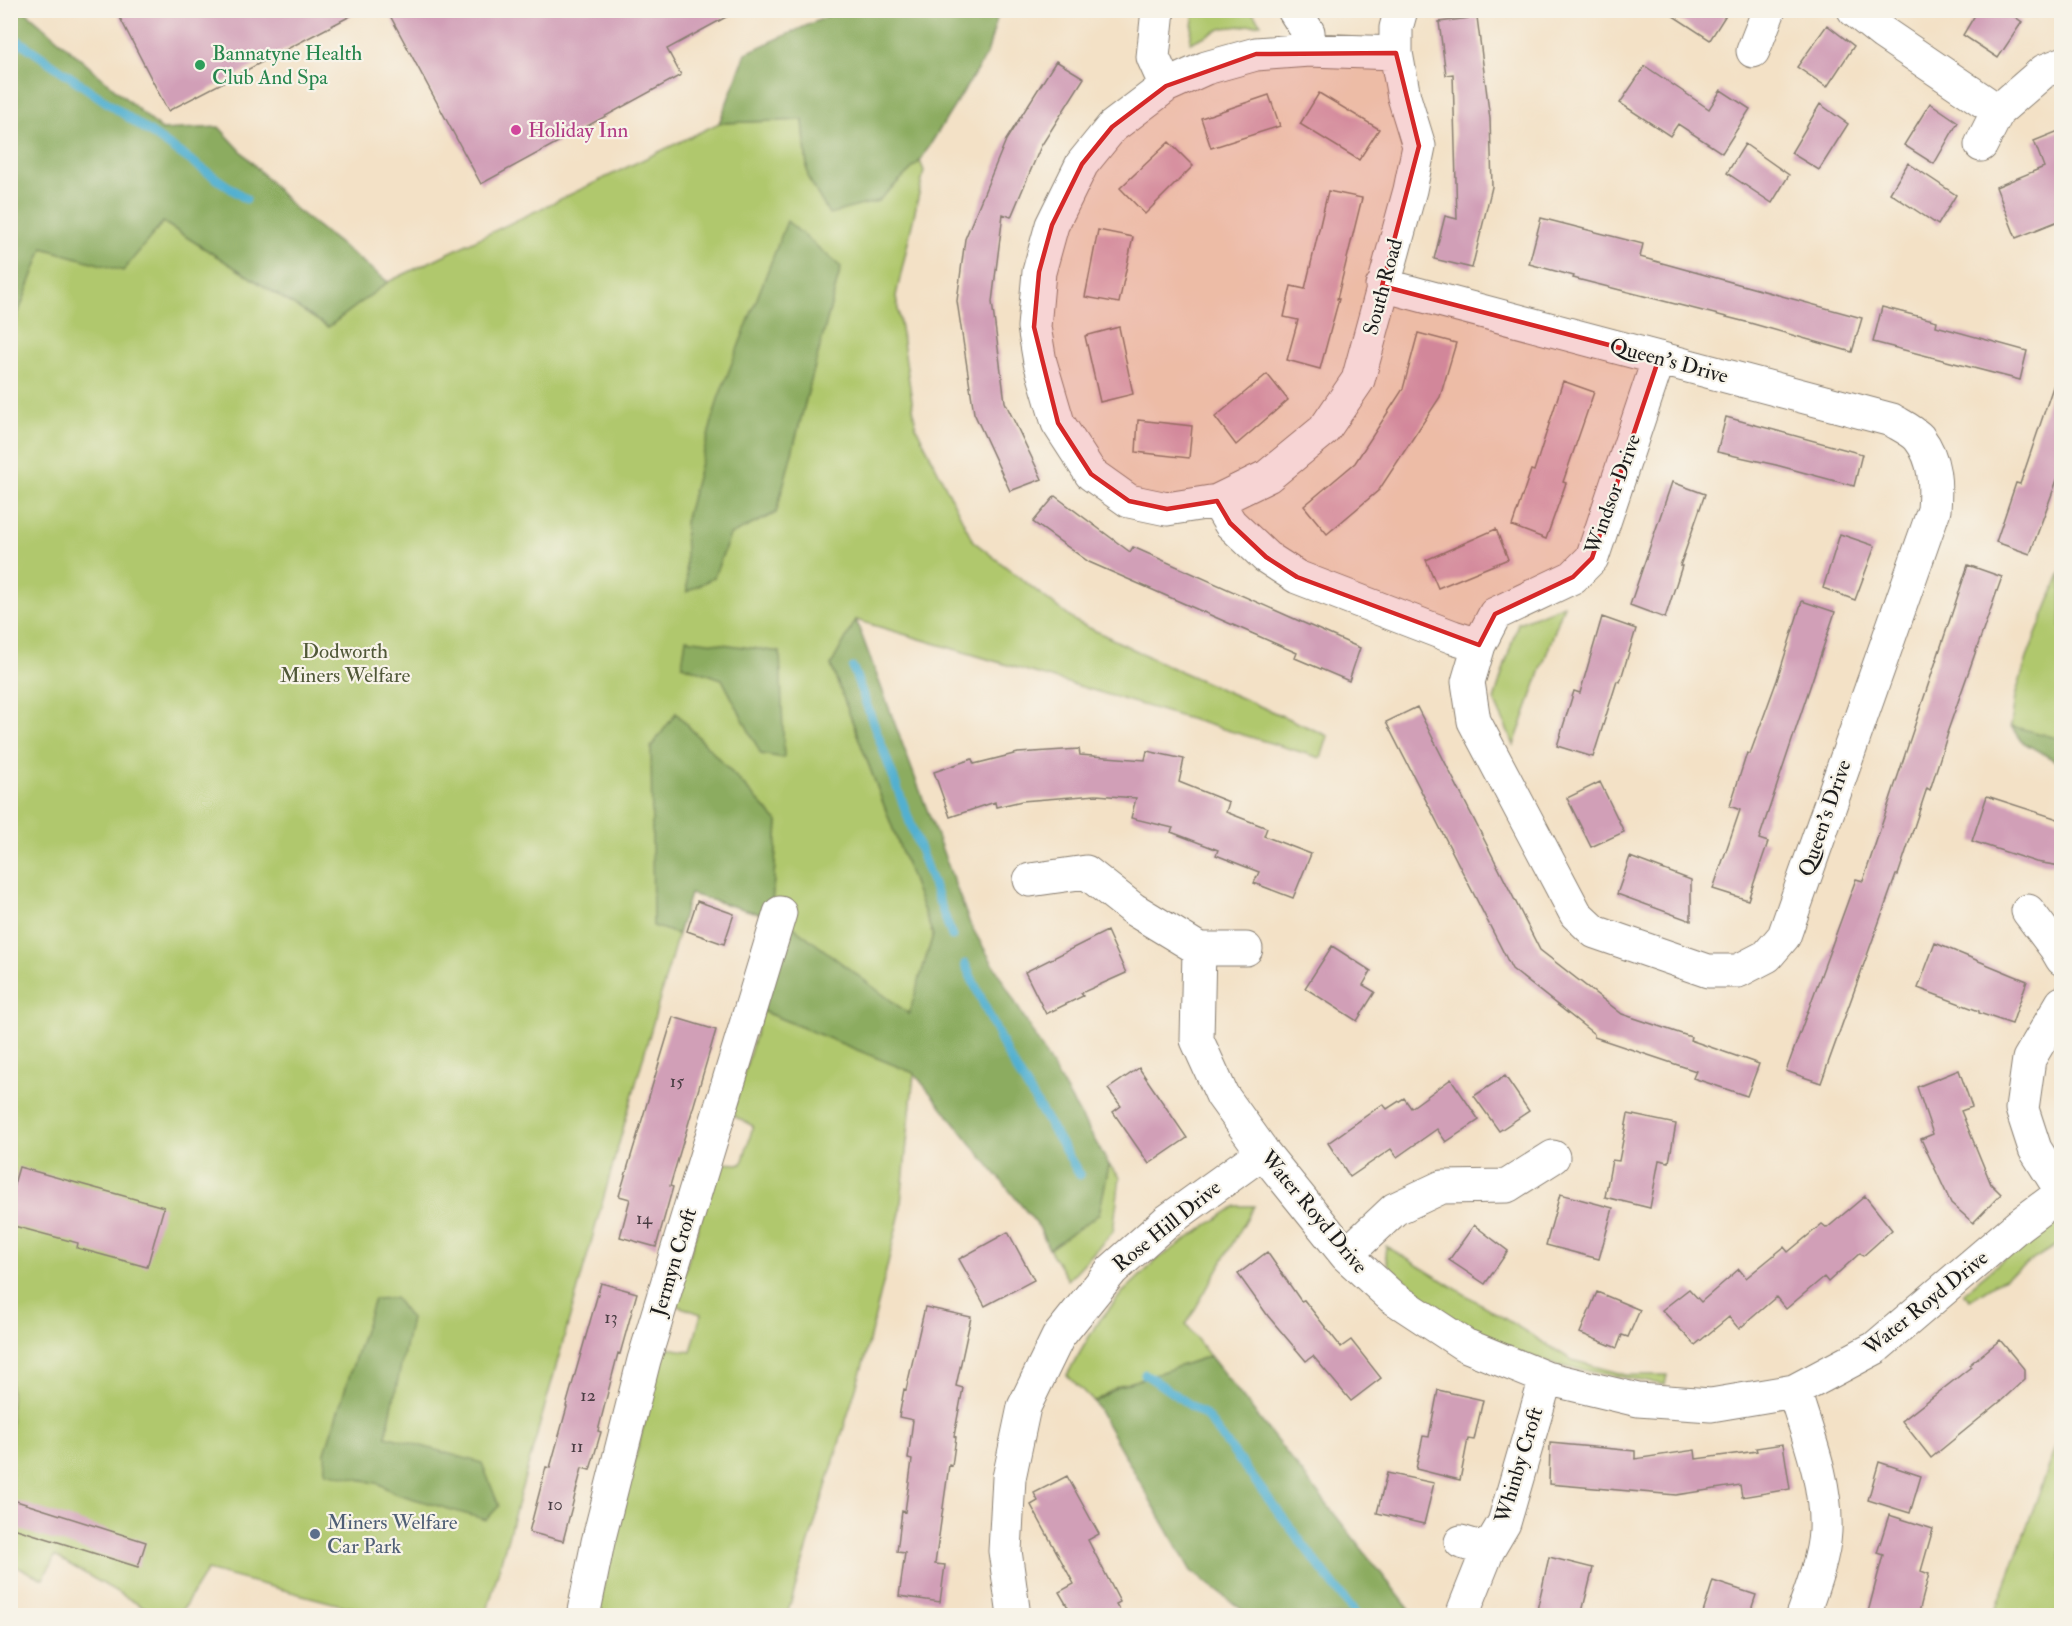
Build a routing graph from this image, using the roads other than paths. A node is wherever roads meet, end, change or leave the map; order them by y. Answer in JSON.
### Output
{"nodes":[{"id":1,"x":1158,"y":10,"type":"edge"},
{"id":2,"x":1294,"y":10,"type":"edge"},
{"id":3,"x":1401,"y":10,"type":"edge"},
{"id":4,"x":1769,"y":10,"type":"edge"},
{"id":5,"x":1854,"y":10,"type":"edge"},
{"id":6,"x":1309,"y":50,"type":"junction"},
{"id":7,"x":1753,"y":51,"type":"dead end"},
{"id":8,"x":1396,"y":53,"type":"junction"},
{"id":9,"x":2061,"y":64,"type":"edge"},
{"id":10,"x":1166,"y":86,"type":"junction"},
{"id":11,"x":1998,"y":111,"type":"junction"},
{"id":12,"x":1981,"y":145,"type":"dead end"},
{"id":13,"x":1382,"y":286,"type":"junction"},
{"id":14,"x":1659,"y":358,"type":"junction"},
{"id":15,"x":1217,"y":501,"type":"junction"},
{"id":16,"x":1479,"y":645,"type":"junction"},
{"id":17,"x":1030,"y":880,"type":"dead end"},
{"id":18,"x":2028,"y":911,"type":"dead end"},
{"id":19,"x":780,"y":913,"type":"dead end"},
{"id":20,"x":1199,"y":949,"type":"junction"},
{"id":21,"x":1246,"y":949,"type":"dead end"},
{"id":22,"x":2061,"y":959,"type":"edge"},
{"id":23,"x":2061,"y":1003,"type":"edge"},
{"id":24,"x":1263,"y":1152,"type":"junction"},
{"id":25,"x":1553,"y":1157,"type":"dead end"},
{"id":26,"x":2061,"y":1193,"type":"edge"},
{"id":27,"x":1346,"y":1255,"type":"junction"},
{"id":28,"x":1546,"y":1378,"type":"junction"},
{"id":29,"x":1794,"y":1391,"type":"junction"},
{"id":30,"x":1464,"y":1610,"type":"dead end"},
{"id":31,"x":584,"y":1616,"type":"edge"},
{"id":32,"x":1014,"y":1616,"type":"edge"},
{"id":33,"x":1802,"y":1616,"type":"edge"}],
"edges":[{"from":1,"to":10,"type":"street"},
{"from":2,"to":6,"type":"street"},
{"from":3,"to":8,"type":"street","name":"South Road"},
{"from":4,"to":7,"type":"street"},
{"from":5,"to":11,"type":"street"},
{"from":6,"to":8,"type":"street","name":"South Road"},
{"from":6,"to":10,"type":"street","name":"South Road"},
{"from":8,"to":13,"type":"street","name":"South Road"},
{"from":9,"to":11,"type":"street"},
{"from":10,"to":15,"type":"street","name":"South Road"},
{"from":11,"to":12,"type":"street"},
{"from":13,"to":14,"type":"street","name":"Queen's Drive"},
{"from":13,"to":15,"type":"street","name":"South Road"},
{"from":14,"to":16,"type":"street","name":"Windsor Drive"},
{"from":14,"to":16,"type":"street","name":"Queen's Drive"},
{"from":15,"to":16,"type":"street"},
{"from":17,"to":20,"type":"street"},
{"from":18,"to":22,"type":"street"},
{"from":19,"to":31,"type":"street","name":"Jermyn Croft"},
{"from":20,"to":21,"type":"street"},
{"from":20,"to":24,"type":"street","name":"Water Royd Drive"},
{"from":23,"to":26,"type":"street"},
{"from":24,"to":27,"type":"street","name":"Water Royd Drive"},
{"from":24,"to":32,"type":"street","name":"Rose Hill Drive"},
{"from":25,"to":27,"type":"street"},
{"from":26,"to":29,"type":"street","name":"Water Royd Drive"},
{"from":27,"to":28,"type":"street","name":"Water Royd Drive"},
{"from":28,"to":29,"type":"street","name":"Water Royd Drive"},
{"from":28,"to":30,"type":"street","name":"Whinby Croft"},
{"from":29,"to":33,"type":"street"}]}
